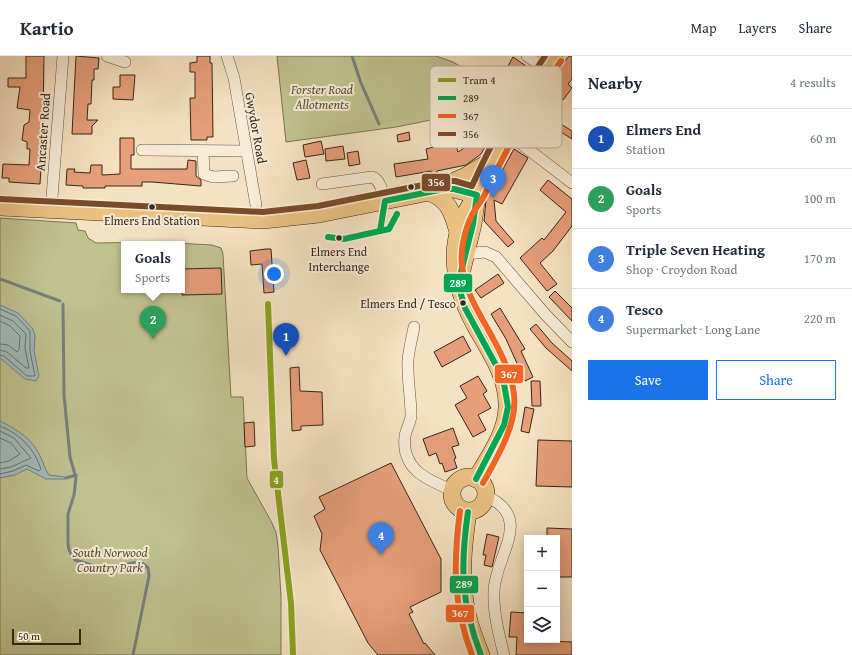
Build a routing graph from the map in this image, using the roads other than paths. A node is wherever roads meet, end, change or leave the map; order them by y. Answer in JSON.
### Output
{"nodes":[{"id":1,"x":63,"y":56,"type":"edge"},
{"id":2,"x":107,"y":56,"type":"edge"},
{"id":3,"x":227,"y":56,"type":"edge"},
{"id":4,"x":527,"y":56,"type":"edge"},
{"id":5,"x":125,"y":62,"type":"dead end"},
{"id":6,"x":550,"y":62,"type":"edge"},
{"id":7,"x":499,"y":148,"type":"edge"},
{"id":8,"x":526,"y":148,"type":"edge"},
{"id":9,"x":142,"y":150,"type":"dead end"},
{"id":10,"x":203,"y":151,"type":"junction"},
{"id":11,"x":246,"y":151,"type":"junction"},
{"id":12,"x":492,"y":160,"type":"junction"},
{"id":13,"x":233,"y":176,"type":"dead end"},
{"id":14,"x":572,"y":183,"type":"edge"},
{"id":15,"x":322,"y":184,"type":"dead end"},
{"id":16,"x":428,"y":192,"type":"junction"},
{"id":17,"x":476,"y":195,"type":"junction"},
{"id":18,"x":385,"y":200,"type":"junction"},
{"id":19,"x":256,"y":205,"type":"dead end"},
{"id":20,"x":0,"y":207,"type":"edge"},
{"id":21,"x":51,"y":210,"type":"junction"},
{"id":22,"x":458,"y":232,"type":"junction"},
{"id":23,"x":466,"y":254,"type":"junction"},
{"id":24,"x":458,"y":284,"type":"junction"},
{"id":25,"x":414,"y":327,"type":"dead end"},
{"id":26,"x":572,"y":342,"type":"edge"},
{"id":27,"x":476,"y":479,"type":"junction"},
{"id":28,"x":452,"y":490,"type":"junction"},
{"id":29,"x":486,"y":496,"type":"junction"},
{"id":30,"x":468,"y":512,"type":"junction"},
{"id":31,"x":480,"y":655,"type":"edge"},
{"id":32,"x":504,"y":655,"type":"edge"}],
"edges":[{"from":1,"to":21,"type":"street","name":"Ancaster Road"},
{"from":2,"to":5,"type":"street"},
{"from":3,"to":11,"type":"street","name":"Gwydor Road"},
{"from":4,"to":6,"type":"street"},
{"from":7,"to":12,"type":"main road"},
{"from":8,"to":14,"type":"street"},
{"from":9,"to":10,"type":"street"},
{"from":10,"to":11,"type":"street"},
{"from":10,"to":13,"type":"street"},
{"from":11,"to":19,"type":"street","name":"Gwydor Road"},
{"from":12,"to":16,"type":"main road"},
{"from":12,"to":17,"type":"main road"},
{"from":15,"to":18,"type":"street"},
{"from":16,"to":17,"type":"main road"},
{"from":16,"to":18,"type":"main road"},
{"from":16,"to":22,"type":"main road"},
{"from":17,"to":22,"type":"main road"},
{"from":17,"to":23,"type":"main road"},
{"from":18,"to":21,"type":"main road"},
{"from":20,"to":21,"type":"main road"},
{"from":22,"to":24,"type":"main road"},
{"from":23,"to":24,"type":"main road"},
{"from":23,"to":26,"type":"street"},
{"from":24,"to":27,"type":"main road"},
{"from":25,"to":28,"type":"street"},
{"from":27,"to":28,"type":"main road"},
{"from":27,"to":29,"type":"main road"},
{"from":28,"to":30,"type":"main road"},
{"from":29,"to":30,"type":"main road"},
{"from":29,"to":32,"type":"street"},
{"from":30,"to":31,"type":"main road"}]}
